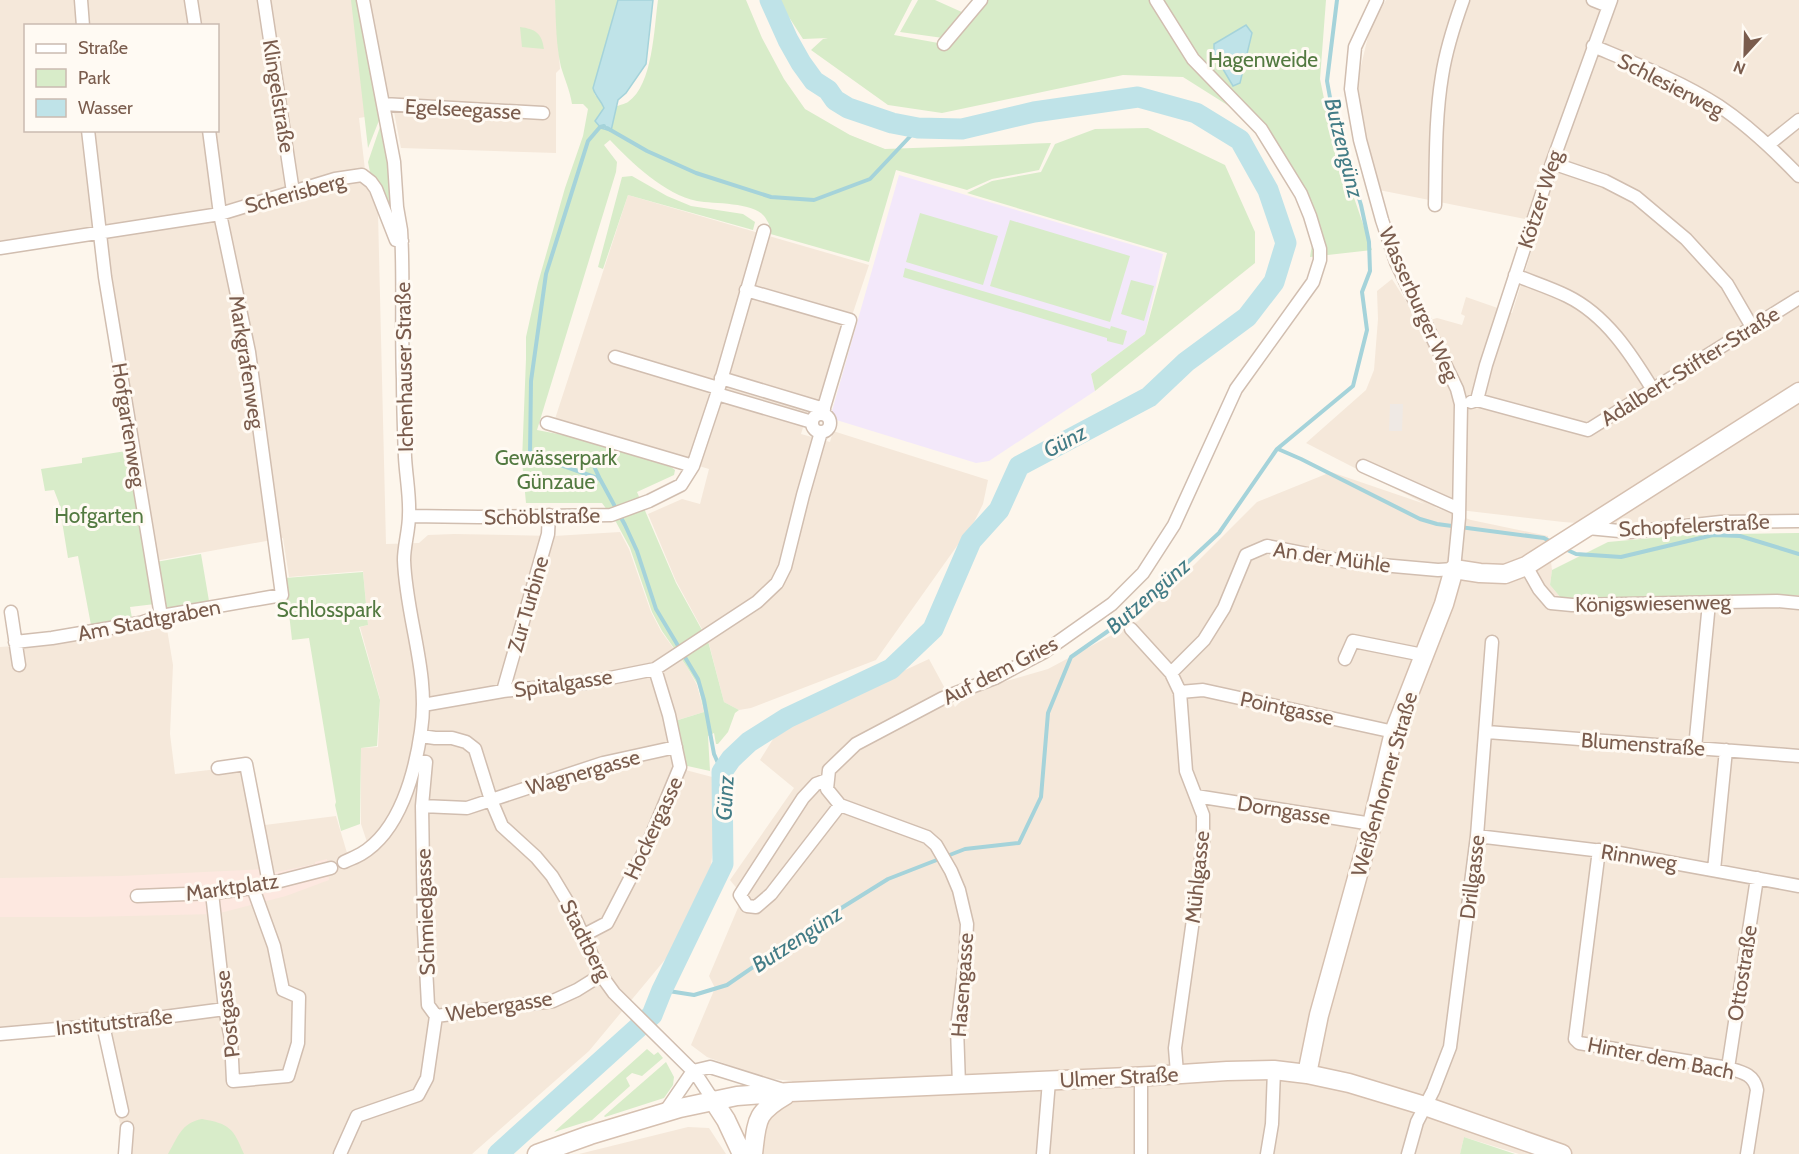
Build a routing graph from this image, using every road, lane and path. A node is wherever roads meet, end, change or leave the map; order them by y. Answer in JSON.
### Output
{"nodes":[{"id":1,"x":81,"y":0,"type":"edge"},
{"id":2,"x":191,"y":0,"type":"edge"},
{"id":3,"x":264,"y":0,"type":"edge"},
{"id":4,"x":363,"y":0,"type":"edge"},
{"id":5,"x":981,"y":0,"type":"edge"},
{"id":6,"x":1156,"y":0,"type":"edge"},
{"id":7,"x":1377,"y":0,"type":"edge"},
{"id":8,"x":1463,"y":0,"type":"edge"},
{"id":9,"x":1593,"y":0,"type":"edge"},
{"id":10,"x":1610,"y":3,"type":"edge"},
{"id":11,"x":83,"y":24,"type":"edge"},
{"id":12,"x":195,"y":24,"type":"edge"},
{"id":13,"x":944,"y":44,"type":"dead end"},
{"id":14,"x":1593,"y":46,"type":"junction"},
{"id":15,"x":383,"y":104,"type":"junction"},
{"id":16,"x":543,"y":113,"type":"dead end"},
{"id":17,"x":1799,"y":120,"type":"edge"},
{"id":18,"x":88,"y":132,"type":"edge"},
{"id":19,"x":209,"y":132,"type":"edge"},
{"id":20,"x":1769,"y":144,"type":"junction"},
{"id":21,"x":1552,"y":163,"type":"junction"},
{"id":22,"x":1799,"y":176,"type":"edge"},
{"id":23,"x":293,"y":192,"type":"junction"},
{"id":24,"x":1436,"y":205,"type":"dead end"},
{"id":25,"x":220,"y":214,"type":"junction"},
{"id":26,"x":764,"y":231,"type":"dead end"},
{"id":27,"x":99,"y":234,"type":"junction"},
{"id":28,"x":402,"y":241,"type":"junction"},
{"id":29,"x":0,"y":248,"type":"edge"},
{"id":30,"x":1515,"y":276,"type":"junction"},
{"id":31,"x":746,"y":290,"type":"junction"},
{"id":32,"x":1799,"y":298,"type":"edge"},
{"id":33,"x":1752,"y":327,"type":"junction"},
{"id":34,"x":615,"y":357,"type":"dead end"},
{"id":35,"x":719,"y":387,"type":"junction"},
{"id":36,"x":1653,"y":390,"type":"junction"},
{"id":37,"x":1799,"y":392,"type":"edge"},
{"id":38,"x":1477,"y":400,"type":"junction"},
{"id":39,"x":1461,"y":404,"type":"junction"},
{"id":40,"x":820,"y":419,"type":"junction"},
{"id":41,"x":548,"y":423,"type":"dead end"},
{"id":42,"x":693,"y":466,"type":"junction"},
{"id":43,"x":1363,"y":466,"type":"dead end"},
{"id":44,"x":1459,"y":514,"type":"junction"},
{"id":45,"x":549,"y":515,"type":"junction"},
{"id":46,"x":409,"y":516,"type":"junction"},
{"id":47,"x":1799,"y":521,"type":"edge"},
{"id":48,"x":1588,"y":528,"type":"junction"},
{"id":49,"x":1526,"y":566,"type":"junction"},
{"id":50,"x":1454,"y":569,"type":"junction"},
{"id":51,"x":282,"y":595,"type":"joint"},
{"id":52,"x":1709,"y":603,"type":"junction"},
{"id":53,"x":1799,"y":603,"type":"edge"},
{"id":54,"x":11,"y":612,"type":"dead end"},
{"id":55,"x":160,"y":616,"type":"junction"},
{"id":56,"x":1131,"y":629,"type":"dead end"},
{"id":57,"x":0,"y":634,"type":"edge"},
{"id":58,"x":14,"y":637,"type":"junction"},
{"id":59,"x":1492,"y":642,"type":"dead end"},
{"id":60,"x":1423,"y":655,"type":"junction"},
{"id":61,"x":1345,"y":659,"type":"dead end"},
{"id":62,"x":19,"y":666,"type":"dead end"},
{"id":63,"x":656,"y":669,"type":"junction"},
{"id":64,"x":1171,"y":673,"type":"junction"},
{"id":65,"x":503,"y":692,"type":"junction"},
{"id":66,"x":1180,"y":692,"type":"junction"},
{"id":67,"x":423,"y":705,"type":"junction"},
{"id":68,"x":1394,"y":732,"type":"junction"},
{"id":69,"x":1487,"y":732,"type":"junction"},
{"id":70,"x":421,"y":736,"type":"junction"},
{"id":71,"x":676,"y":747,"type":"junction"},
{"id":72,"x":1695,"y":748,"type":"junction"},
{"id":73,"x":1726,"y":750,"type":"junction"},
{"id":74,"x":1799,"y":756,"type":"edge"},
{"id":75,"x":416,"y":760,"type":"junction"},
{"id":76,"x":218,"y":768,"type":"dead end"},
{"id":77,"x":827,"y":780,"type":"junction"},
{"id":78,"x":1196,"y":796,"type":"junction"},
{"id":79,"x":491,"y":800,"type":"junction"},
{"id":80,"x":840,"y":805,"type":"junction"},
{"id":81,"x":422,"y":806,"type":"junction"},
{"id":82,"x":1372,"y":825,"type":"junction"},
{"id":83,"x":1477,"y":836,"type":"junction"},
{"id":84,"x":1599,"y":850,"type":"junction"},
{"id":85,"x":344,"y":862,"type":"dead end"},
{"id":86,"x":329,"y":868,"type":"dead end"},
{"id":87,"x":1714,"y":870,"type":"junction"},
{"id":88,"x":1757,"y":878,"type":"junction"},
{"id":89,"x":269,"y":884,"type":"junction"},
{"id":90,"x":1799,"y":886,"type":"edge"},
{"id":91,"x":253,"y":888,"type":"junction"},
{"id":92,"x":212,"y":893,"type":"junction"},
{"id":93,"x":137,"y":896,"type":"dead end"},
{"id":94,"x":584,"y":935,"type":"junction"},
{"id":95,"x":601,"y":975,"type":"junction"},
{"id":96,"x":225,"y":1009,"type":"junction"},
{"id":97,"x":436,"y":1016,"type":"junction"},
{"id":98,"x":103,"y":1025,"type":"junction"},
{"id":99,"x":1,"y":1034,"type":"edge"},
{"id":100,"x":1728,"y":1068,"type":"junction"},
{"id":101,"x":1274,"y":1070,"type":"junction"},
{"id":102,"x":693,"y":1071,"type":"junction"},
{"id":103,"x":1177,"y":1073,"type":"junction"},
{"id":104,"x":1307,"y":1074,"type":"junction"},
{"id":105,"x":1141,"y":1077,"type":"junction"},
{"id":106,"x":1049,"y":1081,"type":"junction"},
{"id":107,"x":959,"y":1085,"type":"junction"},
{"id":108,"x":790,"y":1092,"type":"junction"},
{"id":109,"x":713,"y":1100,"type":"junction"},
{"id":110,"x":1425,"y":1106,"type":"junction"},
{"id":111,"x":122,"y":1111,"type":"dead end"},
{"id":112,"x":665,"y":1112,"type":"junction"},
{"id":113,"x":127,"y":1128,"type":"dead end"},
{"id":114,"x":125,"y":1154,"type":"edge"},
{"id":115,"x":340,"y":1154,"type":"edge"},
{"id":116,"x":537,"y":1154,"type":"edge"},
{"id":117,"x":742,"y":1154,"type":"edge"},
{"id":118,"x":753,"y":1154,"type":"edge"},
{"id":119,"x":1043,"y":1154,"type":"edge"},
{"id":120,"x":1141,"y":1154,"type":"edge"},
{"id":121,"x":1267,"y":1154,"type":"edge"},
{"id":122,"x":1408,"y":1154,"type":"edge"},
{"id":123,"x":1562,"y":1154,"type":"edge"},
{"id":124,"x":1747,"y":1154,"type":"edge"}],
"edges":[{"from":1,"to":11,"type":"street"},
{"from":2,"to":12,"type":"street"},
{"from":3,"to":23,"type":"street","name":"Klingelstraße"},
{"from":4,"to":15,"type":"street","name":"Ichenhauser Straße"},
{"from":5,"to":13,"type":"street"},
{"from":6,"to":77,"type":"street","name":"Auf dem Gries"},
{"from":7,"to":39,"type":"street","name":"Wasserburger Weg"},
{"from":8,"to":24,"type":"street"},
{"from":9,"to":10,"type":"street"},
{"from":10,"to":14,"type":"street","name":"Kötzer Weg"},
{"from":14,"to":20,"type":"street","name":"Schlesierweg"},
{"from":14,"to":21,"type":"street","name":"Kötzer Weg"},
{"from":15,"to":16,"type":"street","name":"Egelseegasse"},
{"from":15,"to":28,"type":"street","name":"Ichenhauser Straße"},
{"from":17,"to":20,"type":"street"},
{"from":18,"to":27,"type":"street","name":"Hofgartenweg"},
{"from":19,"to":25,"type":"street","name":"Markgrafenweg"},
{"from":20,"to":22,"type":"street","name":"Schlesierweg"},
{"from":21,"to":30,"type":"street","name":"Kötzer Weg"},
{"from":21,"to":33,"type":"street"},
{"from":23,"to":25,"type":"street","name":"Scherisberg"},
{"from":23,"to":28,"type":"street","name":"Scherisberg"},
{"from":25,"to":27,"type":"street","name":"Scherisberg"},
{"from":25,"to":51,"type":"street","name":"Markgrafenweg"},
{"from":26,"to":31,"type":"street","name":"Schöblstraße"},
{"from":27,"to":29,"type":"street","name":"Scherisberg"},
{"from":27,"to":55,"type":"street","name":"Hofgartenweg"},
{"from":28,"to":46,"type":"street","name":"Ichenhauser Straße"},
{"from":30,"to":36,"type":"street"},
{"from":30,"to":38,"type":"street","name":"Kötzer Weg"},
{"from":31,"to":35,"type":"street","name":"Schöblstraße"},
{"from":31,"to":40,"type":"street","name":"Spitalgasse"},
{"from":32,"to":33,"type":"street","name":"Adalbert-Stifter-Straße"},
{"from":33,"to":36,"type":"street","name":"Adalbert-Stifter-Straße"},
{"from":34,"to":35,"type":"street"},
{"from":35,"to":40,"type":"street"},
{"from":35,"to":40,"type":"street"},
{"from":35,"to":42,"type":"street","name":"Schöblstraße"},
{"from":36,"to":38,"type":"street","name":"Adalbert-Stifter-Straße"},
{"from":37,"to":48,"type":"main road"},
{"from":38,"to":39,"type":"street"},
{"from":39,"to":44,"type":"street","name":"Wasserburger Weg"},
{"from":40,"to":63,"type":"street","name":"Spitalgasse"},
{"from":41,"to":42,"type":"street"},
{"from":42,"to":45,"type":"street","name":"Schöblstraße"},
{"from":43,"to":44,"type":"street"},
{"from":44,"to":50,"type":"street","name":"Wasserburger Weg"},
{"from":45,"to":46,"type":"street","name":"Schöblstraße"},
{"from":45,"to":65,"type":"street","name":"Zur Turbine"},
{"from":46,"to":67,"type":"street","name":"Ichenhauser Straße"},
{"from":47,"to":48,"type":"street","name":"Schopfelerstraße"},
{"from":48,"to":49,"type":"main road"},
{"from":49,"to":50,"type":"main road"},
{"from":49,"to":52,"type":"street","name":"Königswiesenweg"},
{"from":50,"to":60,"type":"main road","name":"Weißenhorner Straße"},
{"from":50,"to":64,"type":"street","name":"An der Mühle"},
{"from":51,"to":55,"type":"street","name":"Am Stadtgraben"},
{"from":52,"to":53,"type":"street","name":"Königswiesenweg"},
{"from":52,"to":72,"type":"street"},
{"from":54,"to":58,"type":"street"},
{"from":55,"to":58,"type":"street","name":"Am Stadtgraben"},
{"from":56,"to":64,"type":"street","name":"Mühlgasse"},
{"from":57,"to":58,"type":"street","name":"Am Stadtgraben"},
{"from":58,"to":62,"type":"street"},
{"from":59,"to":69,"type":"street","name":"Drillgasse"},
{"from":60,"to":61,"type":"street"},
{"from":60,"to":68,"type":"main road","name":"Weißenhorner Straße"},
{"from":63,"to":65,"type":"street","name":"Spitalgasse"},
{"from":63,"to":71,"type":"street","name":"Hockergasse"},
{"from":64,"to":66,"type":"street","name":"Mühlgasse"},
{"from":65,"to":67,"type":"street","name":"Spitalgasse"},
{"from":66,"to":68,"type":"street","name":"Pointgasse"},
{"from":66,"to":78,"type":"street","name":"Mühlgasse"},
{"from":67,"to":70,"type":"street","name":"Ichenhauser Straße"},
{"from":68,"to":82,"type":"main road","name":"Weißenhorner Straße"},
{"from":69,"to":72,"type":"street","name":"Blumenstraße"},
{"from":69,"to":83,"type":"street","name":"Drillgasse"},
{"from":70,"to":75,"type":"street"},
{"from":70,"to":79,"type":"street","name":"Stadtberg"},
{"from":71,"to":79,"type":"street","name":"Wagnergasse"},
{"from":71,"to":94,"type":"street","name":"Hockergasse"},
{"from":72,"to":73,"type":"street","name":"Blumenstraße"},
{"from":73,"to":74,"type":"street","name":"Blumenstraße"},
{"from":73,"to":87,"type":"street"},
{"from":75,"to":81,"type":"street"},
{"from":75,"to":85,"type":"street"},
{"from":76,"to":89,"type":"street"},
{"from":77,"to":80,"type":"street"},
{"from":77,"to":80,"type":"street","name":"Auf dem Gries"},
{"from":78,"to":82,"type":"street","name":"Dorngasse"},
{"from":78,"to":103,"type":"street","name":"Mühlgasse"},
{"from":79,"to":81,"type":"street"},
{"from":79,"to":94,"type":"street","name":"Stadtberg"},
{"from":80,"to":107,"type":"street","name":"Hasengasse"},
{"from":81,"to":97,"type":"street","name":"Schmiedgasse"},
{"from":82,"to":104,"type":"main road","name":"Weißenhorner Straße"},
{"from":83,"to":84,"type":"street","name":"Rinnweg"},
{"from":83,"to":110,"type":"street","name":"Drillgasse"},
{"from":84,"to":87,"type":"street","name":"Rinnweg"},
{"from":84,"to":100,"type":"street","name":"Hinter dem Bach"},
{"from":86,"to":89,"type":"street","name":"Marktplatz"},
{"from":87,"to":88,"type":"street","name":"Rinnweg"},
{"from":88,"to":90,"type":"street","name":"Rinnweg"},
{"from":88,"to":100,"type":"street","name":"Ottostraße"},
{"from":89,"to":91,"type":"street","name":"Marktplatz"},
{"from":91,"to":92,"type":"street","name":"Marktplatz"},
{"from":91,"to":96,"type":"street","name":"Postgasse"},
{"from":92,"to":93,"type":"street","name":"Marktplatz"},
{"from":92,"to":96,"type":"street","name":"Postgasse"},
{"from":94,"to":95,"type":"street","name":"Stadtberg"},
{"from":95,"to":97,"type":"street","name":"Webergasse"},
{"from":95,"to":102,"type":"street","name":"Stadtberg"},
{"from":96,"to":98,"type":"street","name":"Institutstraße"},
{"from":97,"to":115,"type":"street","name":"Webergasse"},
{"from":98,"to":99,"type":"street","name":"Institutstraße"},
{"from":98,"to":111,"type":"street"},
{"from":100,"to":124,"type":"street","name":"Hinter dem Bach"},
{"from":101,"to":103,"type":"main road","name":"Ulmer Straße"},
{"from":101,"to":104,"type":"main road","name":"Ulmer Straße"},
{"from":101,"to":121,"type":"street"},
{"from":102,"to":108,"type":"street"},
{"from":102,"to":109,"type":"street","name":"Stadtberg"},
{"from":102,"to":112,"type":"street"},
{"from":103,"to":105,"type":"main road","name":"Ulmer Straße"},
{"from":104,"to":110,"type":"main road","name":"Ulmer Straße"},
{"from":105,"to":106,"type":"main road","name":"Ulmer Straße"},
{"from":105,"to":120,"type":"street"},
{"from":106,"to":107,"type":"main road","name":"Ulmer Straße"},
{"from":106,"to":119,"type":"street"},
{"from":107,"to":108,"type":"main road","name":"Ulmer Straße"},
{"from":108,"to":109,"type":"main road","name":"Ulmer Straße"},
{"from":108,"to":118,"type":"main road"},
{"from":109,"to":112,"type":"main road","name":"Ulmer Straße"},
{"from":109,"to":117,"type":"main road"},
{"from":110,"to":122,"type":"street","name":"Drillgasse"},
{"from":110,"to":123,"type":"main road","name":"Ulmer Straße"},
{"from":112,"to":116,"type":"main road","name":"Ulmer Straße"},
{"from":113,"to":114,"type":"street"}]}
